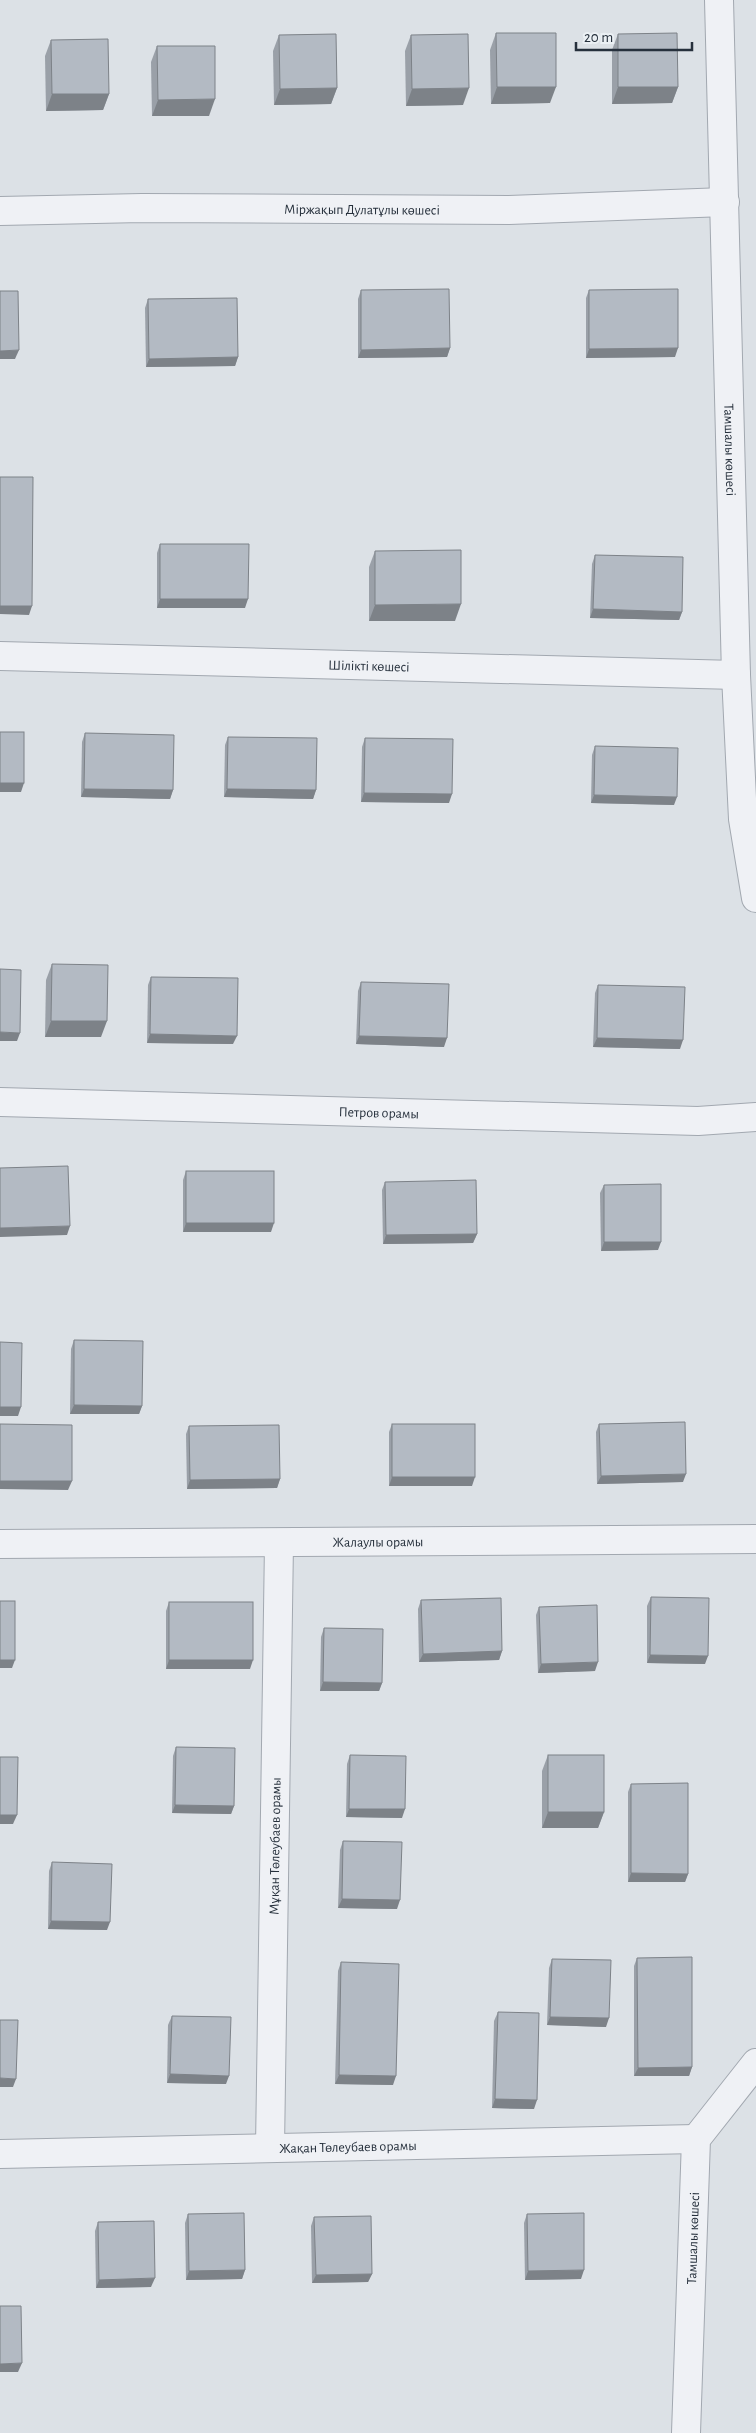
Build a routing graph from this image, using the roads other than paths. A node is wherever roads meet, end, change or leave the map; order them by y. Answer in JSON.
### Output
{"nodes":[{"id":1,"x":719,"y":0,"type":"edge"},
{"id":2,"x":725,"y":202,"type":"junction"},
{"id":3,"x":0,"y":211,"type":"edge"},
{"id":4,"x":0,"y":656,"type":"edge"},
{"id":5,"x":736,"y":675,"type":"junction"},
{"id":6,"x":756,"y":898,"type":"edge"},
{"id":7,"x":0,"y":1102,"type":"edge"},
{"id":8,"x":756,"y":1117,"type":"edge"},
{"id":9,"x":756,"y":1540,"type":"edge"},
{"id":10,"x":279,"y":1543,"type":"junction"},
{"id":11,"x":0,"y":1544,"type":"edge"},
{"id":12,"x":756,"y":2064,"type":"edge"},
{"id":13,"x":696,"y":2139,"type":"junction"},
{"id":14,"x":270,"y":2148,"type":"junction"},
{"id":15,"x":0,"y":2154,"type":"edge"},
{"id":16,"x":686,"y":2433,"type":"edge"}],
"edges":[{"from":1,"to":2,"type":"street","name":"Тамшалы көшесі"},
{"from":2,"to":3,"type":"street","name":"Міржақып Дулатұлы көшесі"},
{"from":2,"to":5,"type":"street","name":"Тамшалы көшесі"},
{"from":4,"to":5,"type":"street","name":"Шілікті көшесі"},
{"from":5,"to":6,"type":"street","name":"Тамшалы көшесі"},
{"from":7,"to":8,"type":"street","name":"Петров орамы"},
{"from":9,"to":10,"type":"street","name":"Жалаулы орамы"},
{"from":10,"to":11,"type":"street","name":"Жалаулы орамы"},
{"from":10,"to":14,"type":"street","name":"Мұқан Төлеубаев орамы"},
{"from":12,"to":13,"type":"street"},
{"from":13,"to":14,"type":"street","name":"Жақан Төлеубаев орамы"},
{"from":13,"to":16,"type":"street","name":"Тамшалы көшесі"},
{"from":14,"to":15,"type":"street","name":"Жақан Төлеубаев орамы"}]}
